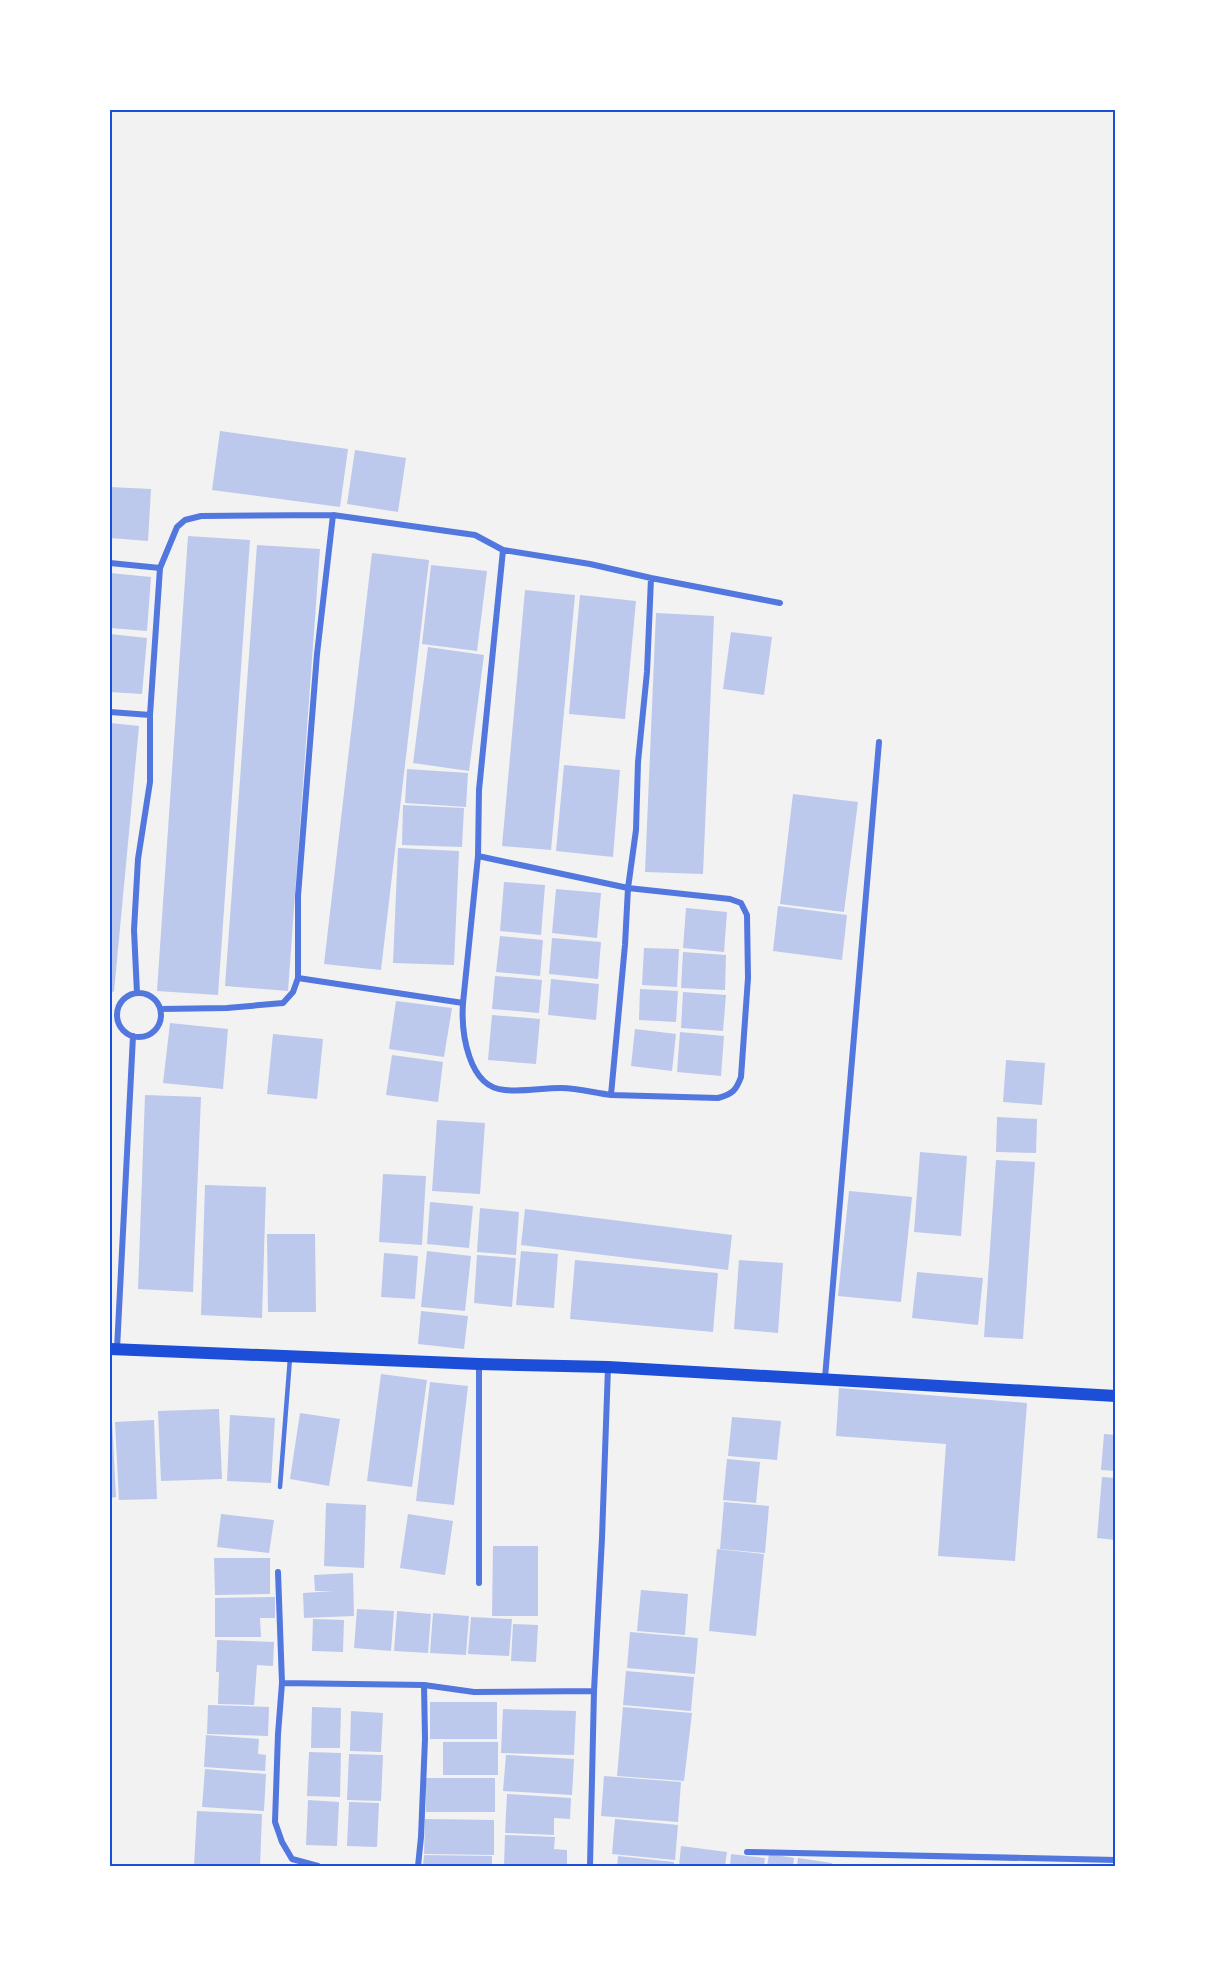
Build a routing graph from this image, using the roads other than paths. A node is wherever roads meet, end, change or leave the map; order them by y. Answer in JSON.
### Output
{"nodes":[{"id":1,"x":333,"y":515,"type":"junction"},
{"id":2,"x":503,"y":550,"type":"junction"},
{"id":3,"x":110,"y":563,"type":"edge"},
{"id":4,"x":160,"y":568,"type":"junction"},
{"id":5,"x":651,"y":578,"type":"junction"},
{"id":6,"x":780,"y":603,"type":"dead end"},
{"id":7,"x":110,"y":712,"type":"edge"},
{"id":8,"x":150,"y":715,"type":"junction"},
{"id":9,"x":879,"y":742,"type":"dead end"},
{"id":10,"x":478,"y":856,"type":"junction"},
{"id":11,"x":627,"y":888,"type":"junction"},
{"id":12,"x":298,"y":978,"type":"junction"},
{"id":13,"x":137,"y":993,"type":"junction"},
{"id":14,"x":463,"y":1003,"type":"junction"},
{"id":15,"x":161,"y":1009,"type":"junction"},
{"id":16,"x":110,"y":1011,"type":"edge"},
{"id":17,"x":118,"y":1012,"type":"junction"},
{"id":18,"x":133,"y":1036,"type":"junction"},
{"id":19,"x":611,"y":1095,"type":"junction"},
{"id":20,"x":113,"y":1349,"type":"edge"},
{"id":21,"x":291,"y":1355,"type":"junction"},
{"id":22,"x":479,"y":1364,"type":"junction"},
{"id":23,"x":608,"y":1367,"type":"junction"},
{"id":24,"x":825,"y":1378,"type":"junction"},
{"id":25,"x":1116,"y":1396,"type":"edge"},
{"id":26,"x":280,"y":1487,"type":"dead end"},
{"id":27,"x":278,"y":1572,"type":"dead end"},
{"id":28,"x":479,"y":1583,"type":"dead end"},
{"id":29,"x":282,"y":1683,"type":"junction"},
{"id":30,"x":424,"y":1684,"type":"junction"},
{"id":31,"x":594,"y":1691,"type":"junction"},
{"id":32,"x":747,"y":1852,"type":"dead end"},
{"id":33,"x":1116,"y":1860,"type":"edge"},
{"id":34,"x":318,"y":1866,"type":"edge"},
{"id":35,"x":418,"y":1866,"type":"edge"},
{"id":36,"x":590,"y":1866,"type":"edge"}],
"edges":[{"from":1,"to":2,"type":"street"},
{"from":1,"to":4,"type":"street"},
{"from":1,"to":12,"type":"street"},
{"from":2,"to":5,"type":"street"},
{"from":2,"to":10,"type":"street"},
{"from":3,"to":4,"type":"street"},
{"from":4,"to":8,"type":"street"},
{"from":5,"to":6,"type":"street"},
{"from":5,"to":11,"type":"street"},
{"from":7,"to":8,"type":"street"},
{"from":8,"to":13,"type":"street"},
{"from":9,"to":24,"type":"street"},
{"from":10,"to":11,"type":"street"},
{"from":10,"to":14,"type":"street"},
{"from":11,"to":19,"type":"street"},
{"from":11,"to":19,"type":"street"},
{"from":12,"to":14,"type":"street"},
{"from":12,"to":15,"type":"street"},
{"from":13,"to":15,"type":"street"},
{"from":13,"to":17,"type":"street"},
{"from":14,"to":19,"type":"street"},
{"from":15,"to":18,"type":"street"},
{"from":16,"to":17,"type":"street"},
{"from":17,"to":18,"type":"street"},
{"from":18,"to":20,"type":"street"},
{"from":20,"to":21,"type":"main road"},
{"from":21,"to":22,"type":"main road"},
{"from":21,"to":26,"type":"lane"},
{"from":22,"to":23,"type":"main road"},
{"from":22,"to":28,"type":"street"},
{"from":23,"to":24,"type":"main road"},
{"from":23,"to":31,"type":"street"},
{"from":24,"to":25,"type":"main road"},
{"from":27,"to":29,"type":"street"},
{"from":29,"to":30,"type":"street"},
{"from":29,"to":34,"type":"street"},
{"from":30,"to":31,"type":"street"},
{"from":30,"to":35,"type":"street"},
{"from":31,"to":36,"type":"street"},
{"from":32,"to":33,"type":"street"}]}
